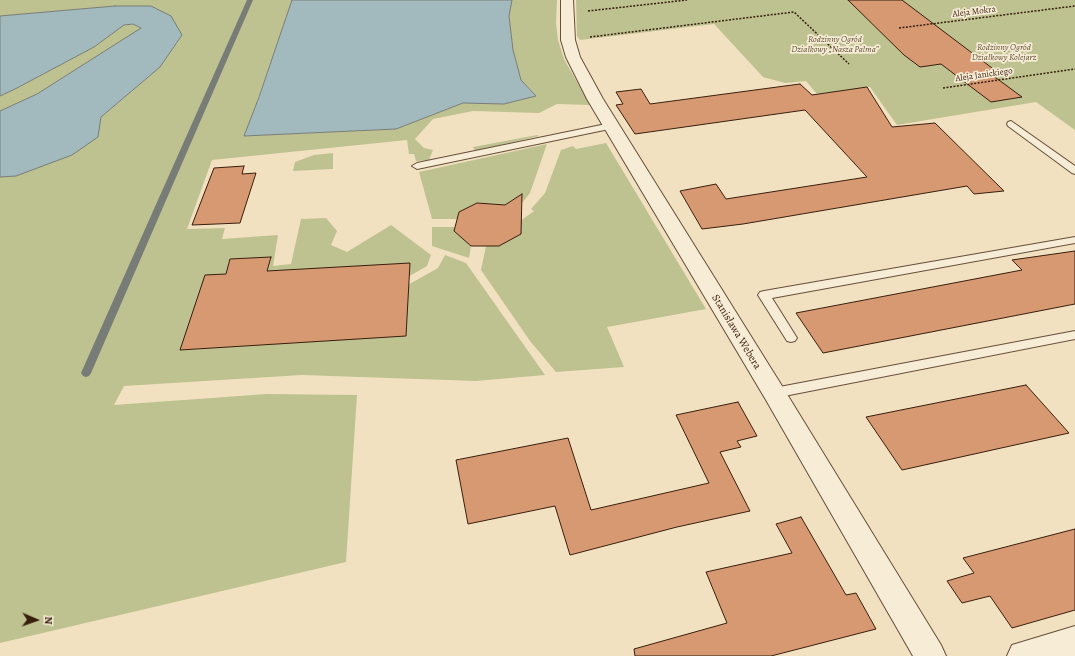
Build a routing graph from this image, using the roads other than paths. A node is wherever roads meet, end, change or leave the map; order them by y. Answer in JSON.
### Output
{"nodes":[{"id":1,"x":567,"y":7,"type":"edge"},
{"id":2,"x":1011,"y":124,"type":"dead end"},
{"id":3,"x":611,"y":126,"type":"junction"},
{"id":4,"x":417,"y":166,"type":"dead end"},
{"id":5,"x":1075,"y":171,"type":"edge"},
{"id":6,"x":1075,"y":240,"type":"edge"},
{"id":7,"x":1075,"y":335,"type":"edge"},
{"id":8,"x":791,"y":338,"type":"dead end"},
{"id":9,"x":774,"y":393,"type":"junction"},
{"id":10,"x":1075,"y":641,"type":"edge"},
{"id":11,"x":930,"y":656,"type":"edge"},
{"id":12,"x":1023,"y":656,"type":"edge"}],
"edges":[{"from":1,"to":3,"type":"street","name":"Stanisława Webera"},
{"from":2,"to":5,"type":"lane"},
{"from":3,"to":4,"type":"lane"},
{"from":3,"to":9,"type":"street","name":"Stanisława Webera"},
{"from":6,"to":8,"type":"lane"},
{"from":7,"to":9,"type":"lane"},
{"from":9,"to":11,"type":"street","name":"Stanisława Webera"},
{"from":10,"to":12,"type":"street"}]}
